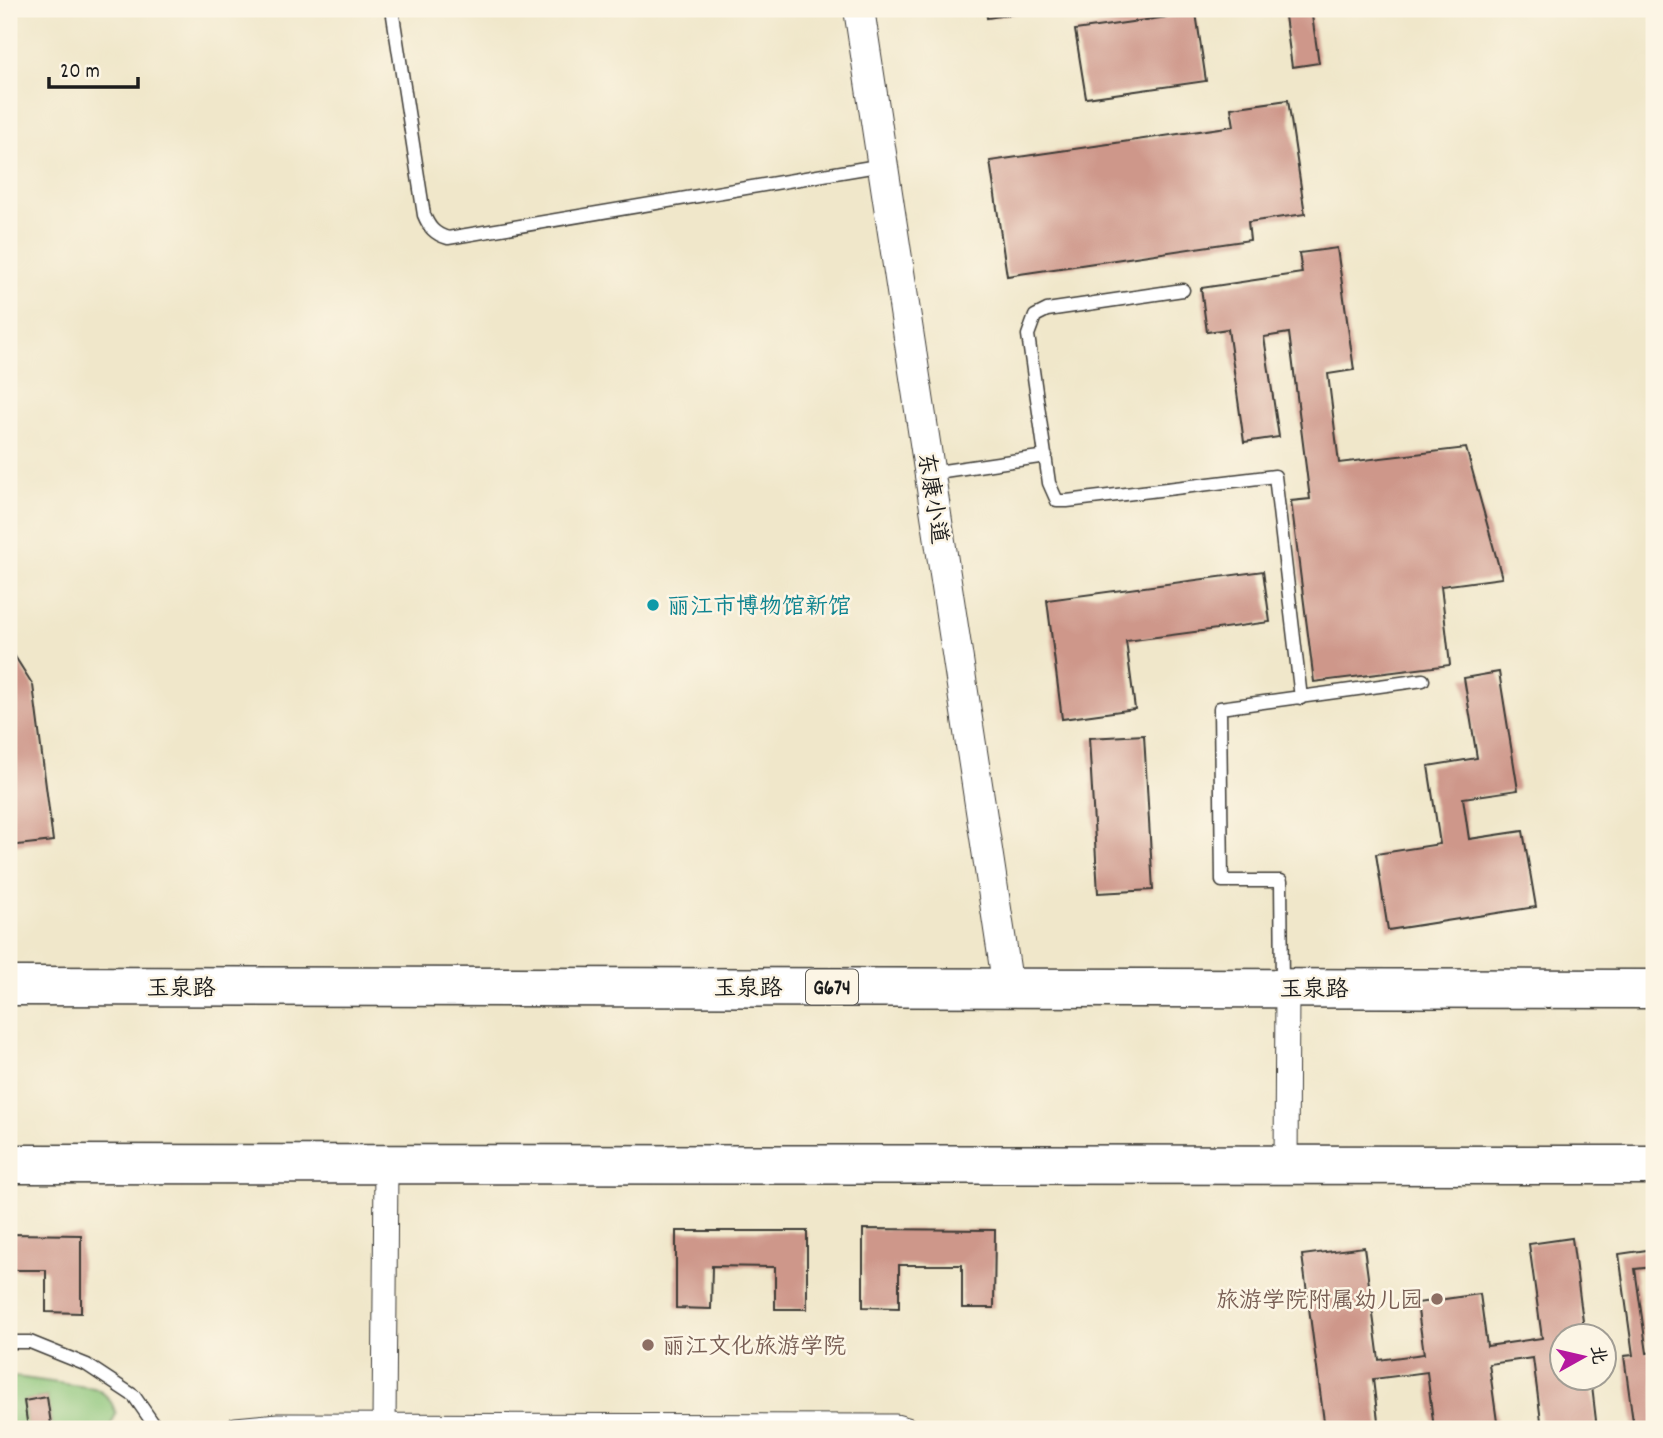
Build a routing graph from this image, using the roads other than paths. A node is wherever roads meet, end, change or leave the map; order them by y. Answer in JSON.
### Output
{"nodes":[{"id":1,"x":392,"y":9,"type":"edge"},
{"id":2,"x":859,"y":9,"type":"edge"},
{"id":3,"x":883,"y":165,"type":"junction"},
{"id":4,"x":1183,"y":290,"type":"dead end"},
{"id":5,"x":1045,"y":456,"type":"junction"},
{"id":6,"x":930,"y":473,"type":"junction"},
{"id":7,"x":1423,"y":680,"type":"dead end"},
{"id":8,"x":1301,"y":698,"type":"junction"},
{"id":9,"x":9,"y":986,"type":"edge"},
{"id":10,"x":1008,"y":988,"type":"junction"},
{"id":11,"x":1285,"y":988,"type":"junction"},
{"id":12,"x":1654,"y":989,"type":"edge"},
{"id":13,"x":9,"y":1164,"type":"edge"},
{"id":14,"x":386,"y":1166,"type":"junction"},
{"id":15,"x":1286,"y":1166,"type":"junction"},
{"id":16,"x":1654,"y":1166,"type":"edge"},
{"id":17,"x":9,"y":1342,"type":"edge"},
{"id":18,"x":384,"y":1425,"type":"junction"},
{"id":19,"x":564,"y":1427,"type":"edge"},
{"id":20,"x":157,"y":1429,"type":"edge"},
{"id":21,"x":236,"y":1429,"type":"edge"},
{"id":22,"x":907,"y":1429,"type":"edge"}],
"edges":[{"from":1,"to":3,"type":"lane"},
{"from":2,"to":3,"type":"street","name":"东康小道"},
{"from":3,"to":6,"type":"street","name":"东康小道"},
{"from":4,"to":5,"type":"lane"},
{"from":5,"to":6,"type":"lane"},
{"from":5,"to":8,"type":"lane"},
{"from":6,"to":10,"type":"street","name":"东康小道"},
{"from":7,"to":8,"type":"lane"},
{"from":8,"to":11,"type":"lane"},
{"from":9,"to":10,"type":"highway","name":"玉泉路","number":"G674"},
{"from":10,"to":11,"type":"highway","name":"玉泉路","number":"G674"},
{"from":11,"to":12,"type":"highway","name":"玉泉路","number":"G674"},
{"from":11,"to":15,"type":"street"},
{"from":13,"to":14,"type":"highway"},
{"from":14,"to":15,"type":"highway"},
{"from":14,"to":18,"type":"street"},
{"from":15,"to":16,"type":"highway"},
{"from":17,"to":20,"type":"lane"},
{"from":18,"to":19,"type":"street"},
{"from":18,"to":21,"type":"street"},
{"from":19,"to":22,"type":"street"}]}
